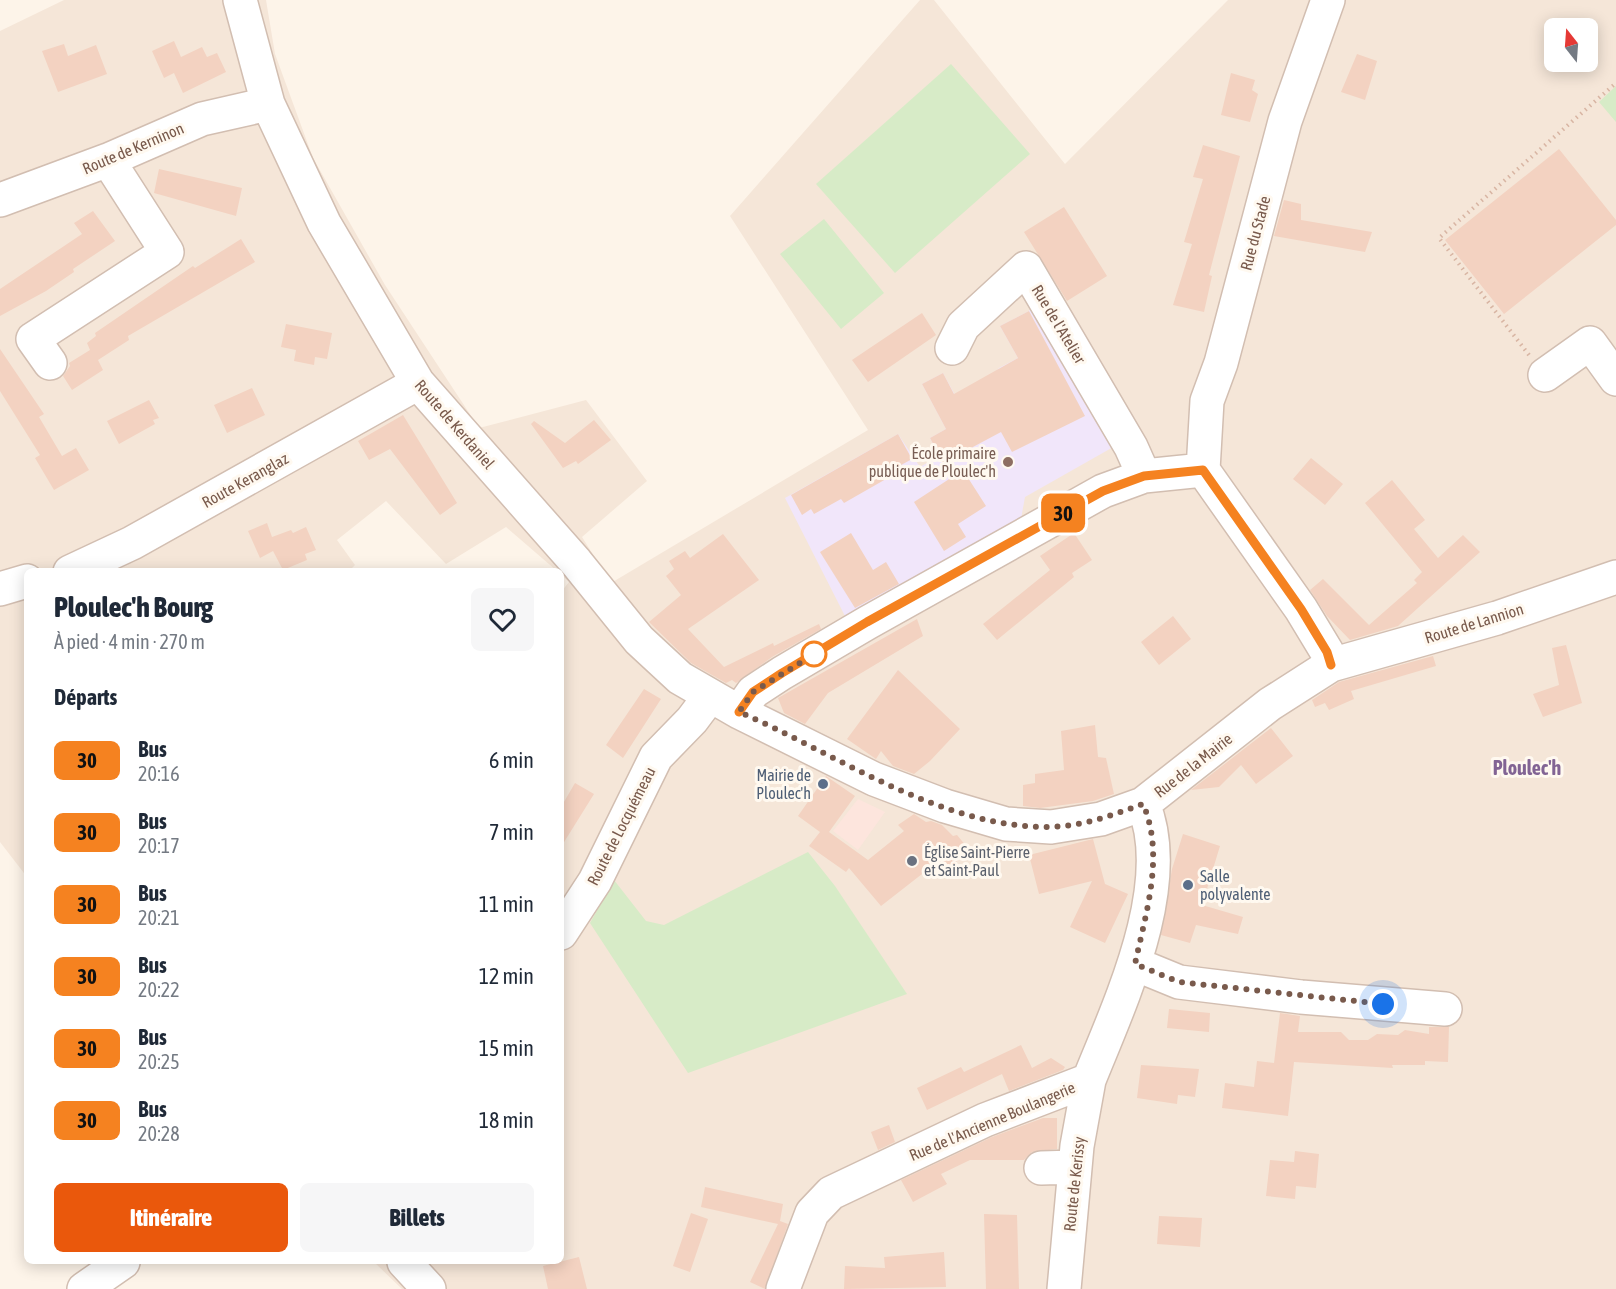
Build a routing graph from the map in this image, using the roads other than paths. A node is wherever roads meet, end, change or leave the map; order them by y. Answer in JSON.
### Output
{"nodes":[{"id":1,"x":240,"y":0,"type":"edge"},
{"id":2,"x":1328,"y":0,"type":"edge"},
{"id":3,"x":268,"y":104,"type":"junction"},
{"id":4,"x":108,"y":160,"type":"junction"},
{"id":5,"x":0,"y":200,"type":"edge"},
{"id":6,"x":952,"y":348,"type":"dead end"},
{"id":7,"x":50,"y":363,"type":"dead end"},
{"id":8,"x":1545,"y":375,"type":"road end"},
{"id":9,"x":1616,"y":379,"type":"edge"},
{"id":10,"x":418,"y":384,"type":"junction"},
{"id":11,"x":1203,"y":470,"type":"junction"},
{"id":12,"x":1144,"y":476,"type":"junction"},
{"id":13,"x":79,"y":568,"type":"edge"},
{"id":14,"x":1616,"y":577,"type":"edge"},
{"id":15,"x":24,"y":582,"type":"edge"},
{"id":16,"x":0,"y":589,"type":"edge"},
{"id":17,"x":1331,"y":665,"type":"junction"},
{"id":18,"x":710,"y":696,"type":"junction"},
{"id":19,"x":739,"y":712,"type":"junction"},
{"id":20,"x":1143,"y":804,"type":"junction"},
{"id":21,"x":564,"y":928,"type":"edge"},
{"id":22,"x":1135,"y":964,"type":"junction"},
{"id":23,"x":1445,"y":1009,"type":"dead end"},
{"id":24,"x":1089,"y":1080,"type":"junction"},
{"id":25,"x":1075,"y":1167,"type":"junction"},
{"id":26,"x":1041,"y":1168,"type":"dead end"},
{"id":27,"x":120,"y":1264,"type":"edge"},
{"id":28,"x":406,"y":1264,"type":"edge"},
{"id":29,"x":84,"y":1289,"type":"edge"},
{"id":30,"x":429,"y":1289,"type":"edge"},
{"id":31,"x":783,"y":1289,"type":"edge"},
{"id":32,"x":1064,"y":1289,"type":"edge"}],
"edges":[{"from":1,"to":3,"type":"street","name":"Route de Kerdaniel"},
{"from":2,"to":11,"type":"street","name":"Rue du Stade"},
{"from":3,"to":4,"type":"street","name":"Route de Kerninon"},
{"from":3,"to":10,"type":"street","name":"Route de Kerdaniel"},
{"from":4,"to":5,"type":"street","name":"Route de Kerninon"},
{"from":4,"to":7,"type":"street"},
{"from":6,"to":12,"type":"street","name":"Rue de l'Atelier"},
{"from":8,"to":9,"type":"street"},
{"from":10,"to":13,"type":"street","name":"Route Keranglaz"},
{"from":10,"to":18,"type":"street","name":"Route de Kerdaniel"},
{"from":11,"to":12,"type":"street"},
{"from":11,"to":17,"type":"street"},
{"from":12,"to":19,"type":"street"},
{"from":14,"to":17,"type":"street","name":"Route de Lannion"},
{"from":15,"to":16,"type":"street"},
{"from":17,"to":20,"type":"street","name":"Rue de la Mairie"},
{"from":18,"to":19,"type":"street","name":"Route de Kerdaniel"},
{"from":18,"to":21,"type":"street","name":"Route de Locquémeau"},
{"from":19,"to":20,"type":"street","name":"Rue de la Mairie"},
{"from":20,"to":22,"type":"street","name":"Rue de l'Ancienne Boulangerie"},
{"from":22,"to":23,"type":"street"},
{"from":22,"to":24,"type":"street","name":"Rue de l'Ancienne Boulangerie"},
{"from":24,"to":25,"type":"street","name":"Route de Kerissy"},
{"from":24,"to":31,"type":"street","name":"Rue de l'Ancienne Boulangerie"},
{"from":25,"to":26,"type":"street"},
{"from":25,"to":32,"type":"street","name":"Route de Kerissy"},
{"from":27,"to":29,"type":"street"},
{"from":28,"to":30,"type":"street"}]}
